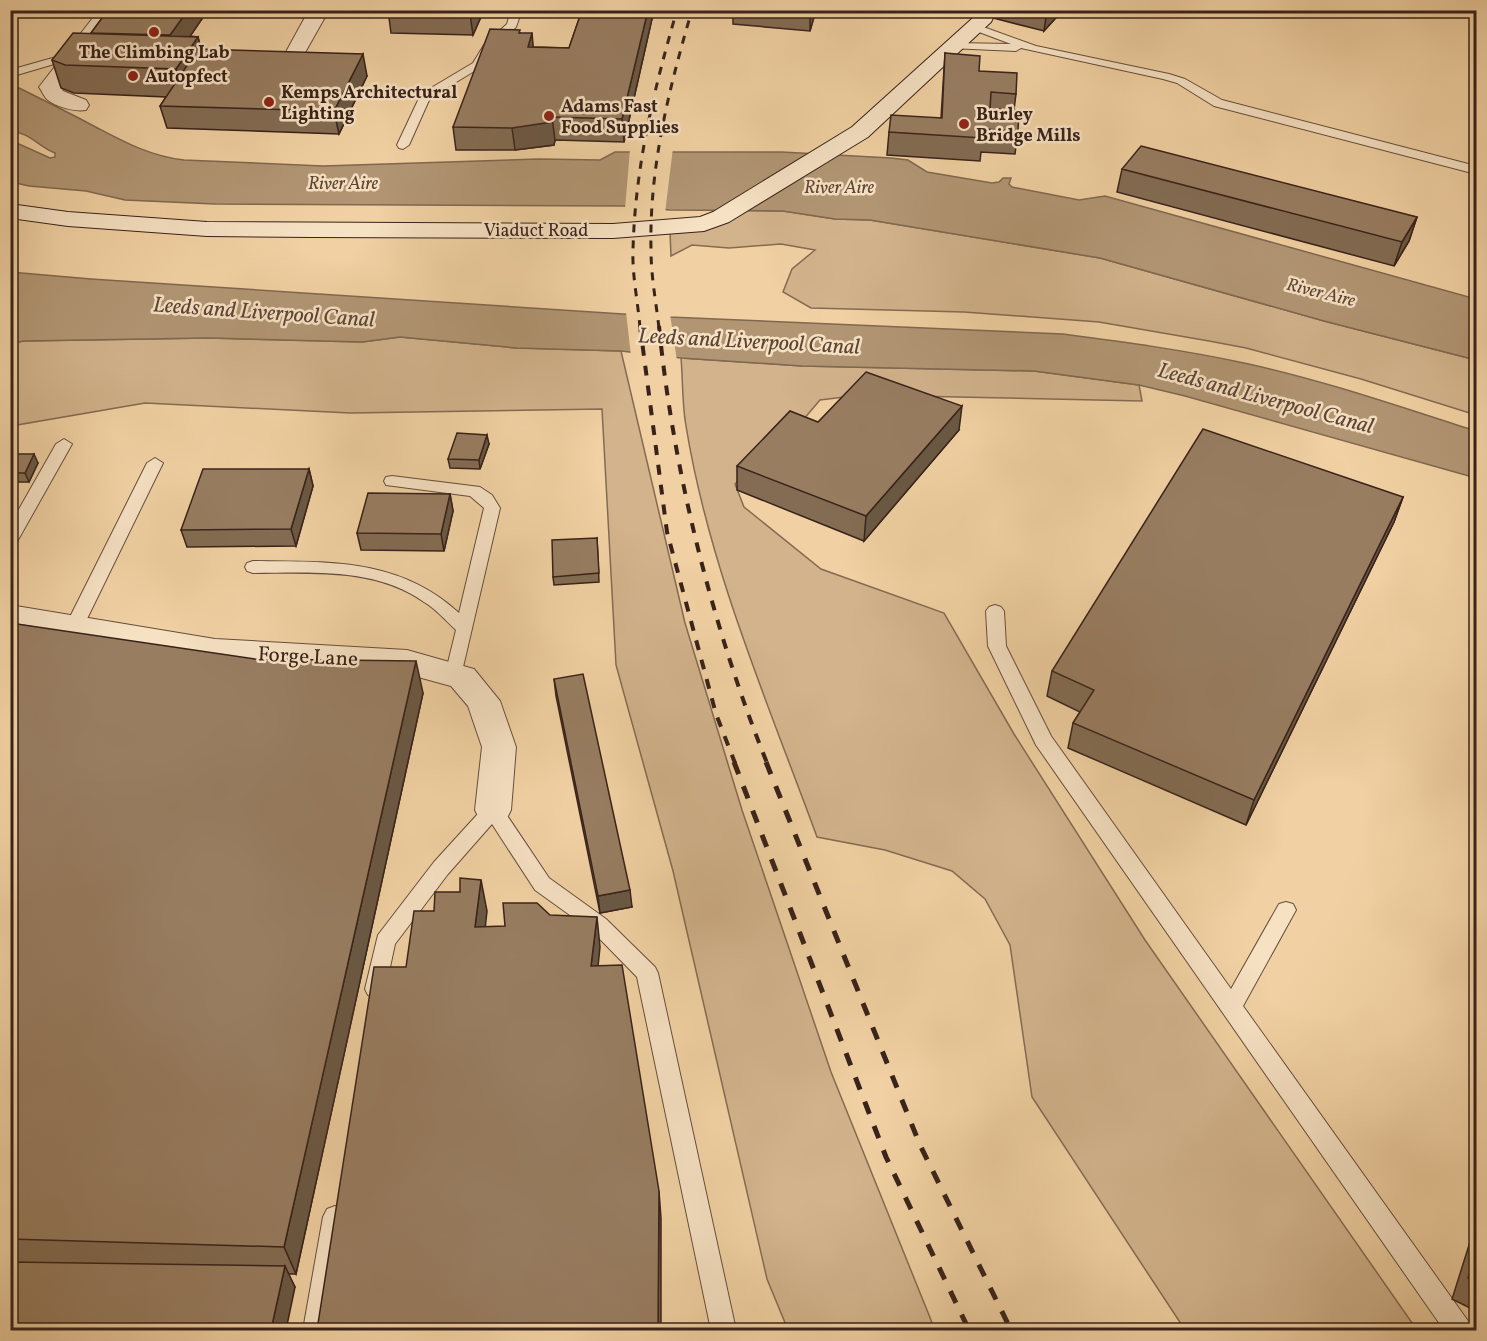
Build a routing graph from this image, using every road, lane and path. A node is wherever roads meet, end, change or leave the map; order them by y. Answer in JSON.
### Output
{"nodes":[{"id":1,"x":320,"y":10,"type":"edge"},
{"id":2,"x":518,"y":10,"type":"edge"},
{"id":3,"x":10,"y":12,"type":"edge"},
{"id":4,"x":108,"y":12,"type":"edge"},
{"id":5,"x":981,"y":19,"type":"edge"},
{"id":6,"x":954,"y":46,"type":"junction"},
{"id":7,"x":1033,"y":49,"type":"junction"},
{"id":8,"x":74,"y":55,"type":"junction"},
{"id":9,"x":291,"y":61,"type":"edge"},
{"id":10,"x":10,"y":74,"type":"edge"},
{"id":11,"x":78,"y":105,"type":"dead end"},
{"id":12,"x":403,"y":145,"type":"dead end"},
{"id":13,"x":1476,"y":170,"type":"edge"},
{"id":14,"x":10,"y":211,"type":"edge"},
{"id":15,"x":64,"y":444,"type":"dead end"},
{"id":16,"x":155,"y":463,"type":"dead end"},
{"id":17,"x":392,"y":481,"type":"dead end"},
{"id":18,"x":10,"y":540,"type":"edge"},
{"id":19,"x":253,"y":567,"type":"dead end"},
{"id":20,"x":995,"y":611,"type":"dead end"},
{"id":21,"x":10,"y":616,"type":"edge"},
{"id":22,"x":74,"y":627,"type":"junction"},
{"id":23,"x":465,"y":628,"type":"junction"},
{"id":24,"x":454,"y":675,"type":"junction"},
{"id":25,"x":493,"y":810,"type":"junction"},
{"id":26,"x":1286,"y":910,"type":"dead end"},
{"id":27,"x":1231,"y":1008,"type":"junction"},
{"id":28,"x":372,"y":1012,"type":"edge"},
{"id":29,"x":338,"y":1201,"type":"edge"},
{"id":30,"x":315,"y":1330,"type":"edge"},
{"id":31,"x":724,"y":1330,"type":"edge"},
{"id":32,"x":1459,"y":1330,"type":"edge"}],
"edges":[{"from":1,"to":9,"type":"street"},
{"from":2,"to":12,"type":"lane"},
{"from":3,"to":4,"type":"lane"},
{"from":4,"to":8,"type":"street"},
{"from":5,"to":6,"type":"street","name":"Viaduct Road"},
{"from":5,"to":7,"type":"lane"},
{"from":6,"to":7,"type":"lane"},
{"from":6,"to":14,"type":"street","name":"Viaduct Road"},
{"from":7,"to":13,"type":"lane"},
{"from":8,"to":10,"type":"lane"},
{"from":8,"to":11,"type":"street"},
{"from":15,"to":18,"type":"lane"},
{"from":16,"to":22,"type":"lane"},
{"from":17,"to":23,"type":"lane"},
{"from":19,"to":23,"type":"lane"},
{"from":20,"to":27,"type":"lane"},
{"from":21,"to":22,"type":"street","name":"Forge Lane"},
{"from":22,"to":24,"type":"street","name":"Forge Lane"},
{"from":23,"to":24,"type":"lane"},
{"from":24,"to":25,"type":"street","name":"Forge Lane"},
{"from":25,"to":28,"type":"lane"},
{"from":25,"to":31,"type":"lane"},
{"from":26,"to":27,"type":"lane"},
{"from":27,"to":32,"type":"lane"},
{"from":29,"to":30,"type":"lane"}]}
